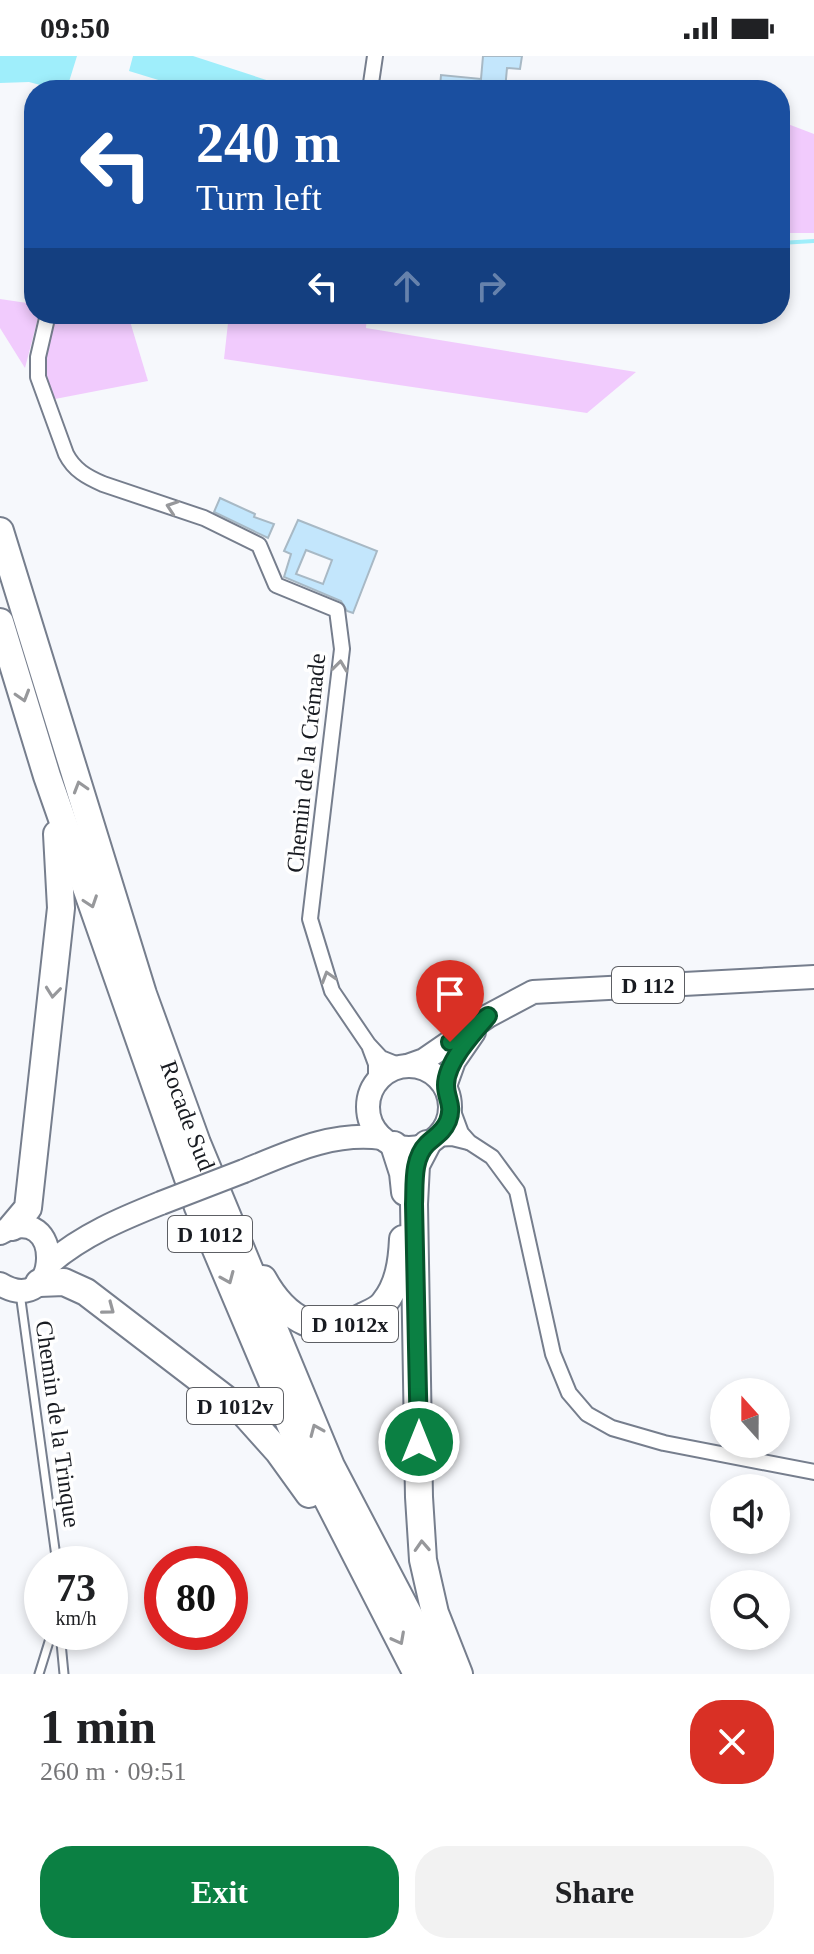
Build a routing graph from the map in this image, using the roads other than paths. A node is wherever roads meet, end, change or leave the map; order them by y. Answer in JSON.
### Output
{"nodes":[{"id":1,"x":375,"y":56,"type":"edge"},
{"id":2,"x":371,"y":80,"type":"edge"},
{"id":3,"x":46,"y":324,"type":"edge"},
{"id":4,"x":0,"y":531,"type":"edge"},
{"id":5,"x":0,"y":622,"type":"edge"},
{"id":6,"x":47,"y":776,"type":"junction"},
{"id":7,"x":814,"y":978,"type":"edge"},
{"id":8,"x":488,"y":1016,"type":"junction"},
{"id":9,"x":368,"y":1044,"type":"junction"},
{"id":10,"x":406,"y":1066,"type":"junction"},
{"id":11,"x":373,"y":1089,"type":"junction"},
{"id":12,"x":448,"y":1096,"type":"junction"},
{"id":13,"x":388,"y":1142,"type":"junction"},
{"id":14,"x":431,"y":1142,"type":"junction"},
{"id":15,"x":469,"y":1142,"type":"junction"},
{"id":16,"x":311,"y":1144,"type":"junction"},
{"id":17,"x":226,"y":1217,"type":"junction"},
{"id":18,"x":110,"y":1223,"type":"junction"},
{"id":19,"x":15,"y":1230,"type":"edge"},
{"id":20,"x":19,"y":1283,"type":"edge"},
{"id":21,"x":814,"y":1472,"type":"edge"},
{"id":22,"x":55,"y":1546,"type":"edge"},
{"id":23,"x":376,"y":1596,"type":"junction"},
{"id":24,"x":46,"y":1650,"type":"edge"},
{"id":25,"x":62,"y":1650,"type":"edge"},
{"id":26,"x":39,"y":1674,"type":"edge"},
{"id":27,"x":64,"y":1674,"type":"edge"},
{"id":28,"x":417,"y":1674,"type":"edge"},
{"id":29,"x":440,"y":1674,"type":"edge"},
{"id":30,"x":459,"y":1674,"type":"edge"}],
"edges":[{"from":1,"to":2,"type":"street"},
{"from":9,"to":3,"type":"street","name":"Chemin de la Crémade","one_way":true},
{"from":17,"to":4,"type":"highway","name":"Rocade Sud","one_way":true},
{"from":5,"to":6,"type":"highway","name":"Rocade Sud","number":"D 1012","one_way":true},
{"from":6,"to":19,"type":"highway","one_way":true},
{"from":6,"to":23,"type":"highway","name":"Rocade Sud","number":"D 1012","one_way":true},
{"from":7,"to":8,"type":"main road","number":"D 112"},
{"from":8,"to":10,"type":"main road","number":"D 112"},
{"from":8,"to":12,"type":"main road","number":"D 112"},
{"from":9,"to":10,"type":"street"},
{"from":9,"to":11,"type":"street"},
{"from":10,"to":11,"type":"main road"},
{"from":10,"to":12,"type":"main road"},
{"from":11,"to":13,"type":"main road"},
{"from":11,"to":16,"type":"main road"},
{"from":12,"to":14,"type":"main road"},
{"from":12,"to":15,"type":"street"},
{"from":13,"to":14,"type":"main road"},
{"from":13,"to":16,"type":"main road"},
{"from":13,"to":17,"type":"highway","number":"D 1012x"},
{"from":14,"to":15,"type":"street"},
{"from":30,"to":14,"type":"highway","one_way":true},
{"from":15,"to":21,"type":"street"},
{"from":16,"to":18,"type":"main road","bridge":true},
{"from":29,"to":17,"type":"highway","name":"Rocade Sud","number":"D 1012","one_way":true},
{"from":18,"to":19,"type":"main road"},
{"from":18,"to":20,"type":"main road"},
{"from":19,"to":20,"type":"main road"},
{"from":20,"to":22,"type":"lane","name":"Chemin de la Trinque"},
{"from":20,"to":23,"type":"highway","number":"D 1012v","one_way":true},
{"from":23,"to":28,"type":"highway","name":"Rocade Sud","number":"D 1012","one_way":true},
{"from":24,"to":26,"type":"lane"},
{"from":25,"to":27,"type":"lane"}]}
